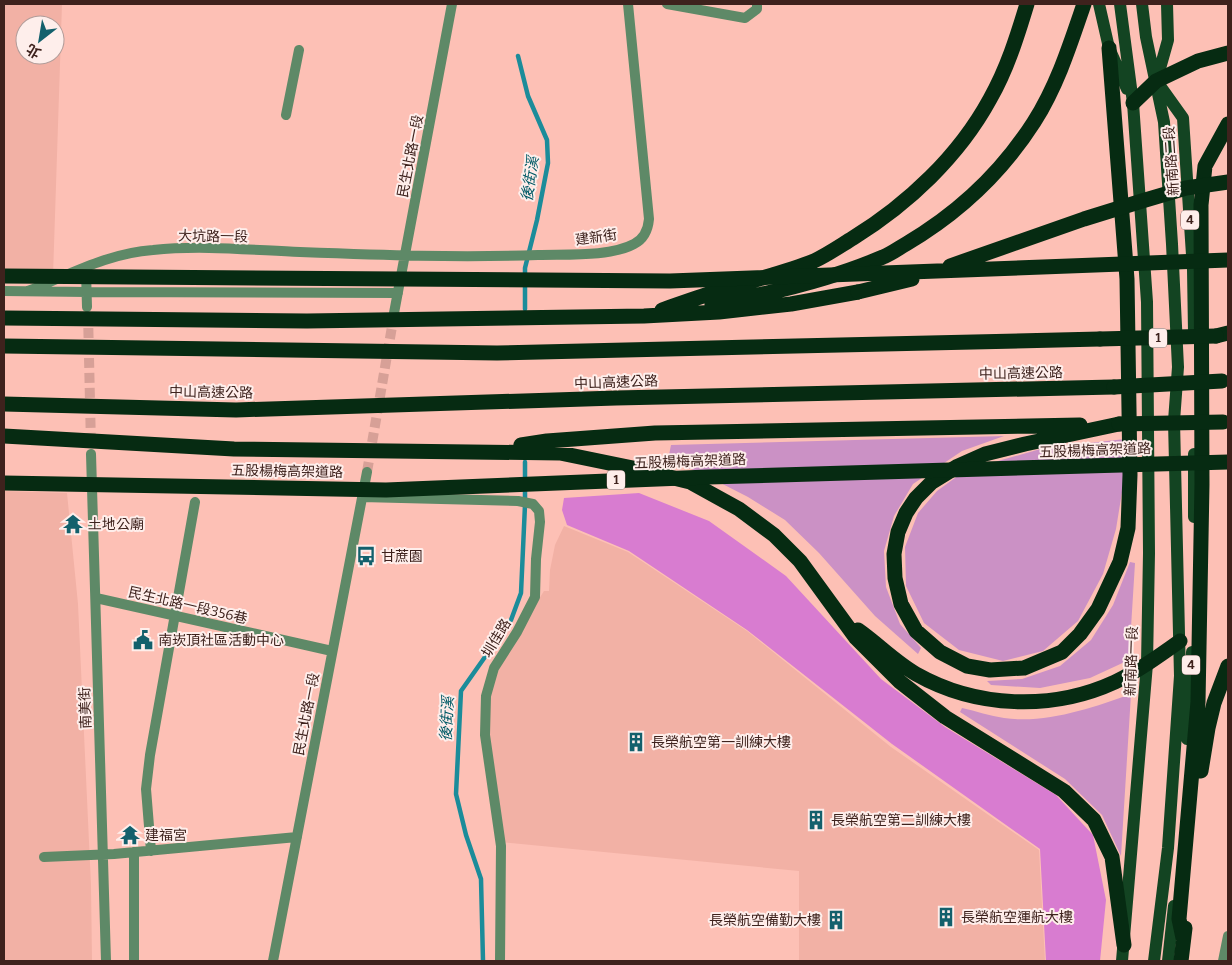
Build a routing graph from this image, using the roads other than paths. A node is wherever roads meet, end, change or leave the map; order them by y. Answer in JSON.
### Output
{"nodes":[{"id":1,"x":452,"y":4,"type":"edge"},
{"id":2,"x":628,"y":4,"type":"edge"},
{"id":3,"x":667,"y":4,"type":"edge"},
{"id":4,"x":758,"y":4,"type":"edge"},
{"id":5,"x":1027,"y":4,"type":"edge"},
{"id":6,"x":1084,"y":4,"type":"edge"},
{"id":7,"x":1099,"y":4,"type":"edge"},
{"id":8,"x":1120,"y":4,"type":"edge"},
{"id":9,"x":1142,"y":4,"type":"edge"},
{"id":10,"x":1167,"y":4,"type":"edge"},
{"id":11,"x":1109,"y":48,"type":"junction"},
{"id":12,"x":299,"y":50,"type":"dead end"},
{"id":13,"x":1228,"y":53,"type":"edge"},
{"id":14,"x":1156,"y":81,"type":"junction"},
{"id":15,"x":1133,"y":103,"type":"junction"},
{"id":16,"x":286,"y":115,"type":"dead end"},
{"id":17,"x":1228,"y":124,"type":"edge"},
{"id":18,"x":1228,"y":182,"type":"edge"},
{"id":19,"x":405,"y":256,"type":"junction"},
{"id":20,"x":1228,"y":260,"type":"edge"},
{"id":21,"x":86,"y":267,"type":"junction"},
{"id":22,"x":4,"y":276,"type":"edge"},
{"id":23,"x":4,"y":290,"type":"edge"},
{"id":24,"x":28,"y":291,"type":"junction"},
{"id":25,"x":87,"y":292,"type":"junction"},
{"id":26,"x":398,"y":293,"type":"junction"},
{"id":27,"x":87,"y":307,"type":"tunnel mouth"},
{"id":28,"x":394,"y":313,"type":"tunnel mouth"},
{"id":29,"x":644,"y":316,"type":"junction"},
{"id":30,"x":4,"y":318,"type":"edge"},
{"id":31,"x":1224,"y":335,"type":"edge"},
{"id":32,"x":4,"y":346,"type":"edge"},
{"id":33,"x":1225,"y":380,"type":"edge"},
{"id":34,"x":4,"y":404,"type":"edge"},
{"id":35,"x":1226,"y":422,"type":"edge"},
{"id":36,"x":1119,"y":424,"type":"junction"},
{"id":37,"x":4,"y":436,"type":"edge"},
{"id":38,"x":485,"y":451,"type":"junction"},
{"id":39,"x":92,"y":454,"type":"tunnel mouth"},
{"id":40,"x":1228,"y":462,"type":"edge"},
{"id":41,"x":367,"y":472,"type":"tunnel mouth"},
{"id":42,"x":4,"y":483,"type":"edge"},
{"id":43,"x":362,"y":497,"type":"junction"},
{"id":44,"x":196,"y":502,"type":"dead end"},
{"id":45,"x":96,"y":598,"type":"junction"},
{"id":46,"x":175,"y":616,"type":"junction"},
{"id":47,"x":845,"y":621,"type":"junction"},
{"id":48,"x":1180,"y":641,"type":"junction"},
{"id":49,"x":332,"y":651,"type":"junction"},
{"id":50,"x":1147,"y":664,"type":"junction"},
{"id":51,"x":1228,"y":666,"type":"edge"},
{"id":52,"x":297,"y":837,"type":"junction"},
{"id":53,"x":151,"y":851,"type":"junction"},
{"id":54,"x":134,"y":852,"type":"junction"},
{"id":55,"x":103,"y":855,"type":"junction"},
{"id":56,"x":44,"y":857,"type":"dead end"},
{"id":57,"x":1228,"y":936,"type":"edge"},
{"id":58,"x":1183,"y":938,"type":"junction"},
{"id":59,"x":1124,"y":945,"type":"junction"},
{"id":60,"x":106,"y":961,"type":"edge"},
{"id":61,"x":134,"y":961,"type":"edge"},
{"id":62,"x":273,"y":961,"type":"edge"},
{"id":63,"x":500,"y":961,"type":"edge"},
{"id":64,"x":1122,"y":961,"type":"edge"},
{"id":65,"x":1154,"y":961,"type":"edge"},
{"id":66,"x":1168,"y":961,"type":"edge"},
{"id":67,"x":1181,"y":961,"type":"edge"},
{"id":68,"x":1223,"y":961,"type":"edge"}],
"edges":[{"from":1,"to":19,"type":"street","name":"民生北路一段"},
{"from":2,"to":19,"type":"street","name":"建新街"},
{"from":3,"to":4,"type":"street"},
{"from":5,"to":29,"type":"highway"},
{"from":6,"to":29,"type":"highway"},
{"from":7,"to":11,"type":"main road"},
{"from":8,"to":15,"type":"main road"},
{"from":9,"to":14,"type":"main road","number":"4"},
{"from":10,"to":14,"type":"main road","number":"4"},
{"from":11,"to":15,"type":"main road"},
{"from":11,"to":36,"type":"highway"},
{"from":12,"to":16,"type":"street"},
{"from":13,"to":14,"type":"highway"},
{"from":14,"to":15,"type":"highway"},
{"from":14,"to":48,"type":"main road","name":"新南路二段","number":"4"},
{"from":14,"to":66,"type":"main road","name":"新南路二段","number":"4"},
{"from":15,"to":50,"type":"main road","name":"新南路一段"},
{"from":17,"to":58,"type":"highway"},
{"from":18,"to":29,"type":"highway","bridge":true},
{"from":19,"to":21,"type":"street","name":"大坑路一段"},
{"from":19,"to":26,"type":"street","name":"民生北路一段"},
{"from":20,"to":22,"type":"highway","bridge":true},
{"from":21,"to":24,"type":"street","name":"大坑路一段"},
{"from":21,"to":25,"type":"street"},
{"from":23,"to":24,"type":"street","name":"大坑路一段"},
{"from":24,"to":25,"type":"street","name":"大坑路一段"},
{"from":25,"to":26,"type":"street","name":"大坑路一段"},
{"from":25,"to":27,"type":"street"},
{"from":26,"to":28,"type":"street","name":"民生北路一段"},
{"from":29,"to":30,"type":"highway"},
{"from":31,"to":32,"type":"highway","number":"1","bridge":true},
{"from":33,"to":34,"type":"highway","name":"中山高速公路","bridge":true},
{"from":35,"to":36,"type":"highway","bridge":true},
{"from":36,"to":38,"type":"highway"},
{"from":37,"to":38,"type":"highway"},
{"from":38,"to":47,"type":"highway"},
{"from":39,"to":45,"type":"street","name":"南美街"},
{"from":40,"to":42,"type":"highway","name":"五股楊梅高架道路","number":"1","bridge":true},
{"from":41,"to":43,"type":"street","name":"民生北路一段"},
{"from":43,"to":49,"type":"street","name":"民生北路一段"},
{"from":43,"to":63,"type":"street","name":"圳佳路"},
{"from":44,"to":46,"type":"street"},
{"from":45,"to":46,"type":"street","name":"民生北路一段356巷"},
{"from":45,"to":55,"type":"street","name":"南美街"},
{"from":46,"to":49,"type":"street","name":"民生北路一段356巷"},
{"from":46,"to":53,"type":"street"},
{"from":47,"to":50,"type":"highway"},
{"from":47,"to":59,"type":"highway"},
{"from":48,"to":50,"type":"highway"},
{"from":48,"to":65,"type":"main road","number":"4"},
{"from":49,"to":52,"type":"street","name":"民生北路一段"},
{"from":50,"to":59,"type":"main road","name":"新南路一段"},
{"from":51,"to":58,"type":"highway"},
{"from":52,"to":53,"type":"street"},
{"from":52,"to":62,"type":"street","name":"民生北路一段"},
{"from":53,"to":54,"type":"street"},
{"from":54,"to":55,"type":"street"},
{"from":54,"to":61,"type":"street"},
{"from":55,"to":56,"type":"street"},
{"from":55,"to":60,"type":"street","name":"南美街"},
{"from":57,"to":68,"type":"street"},
{"from":58,"to":67,"type":"highway"},
{"from":59,"to":64,"type":"main road","name":"新南路一段"}]}
